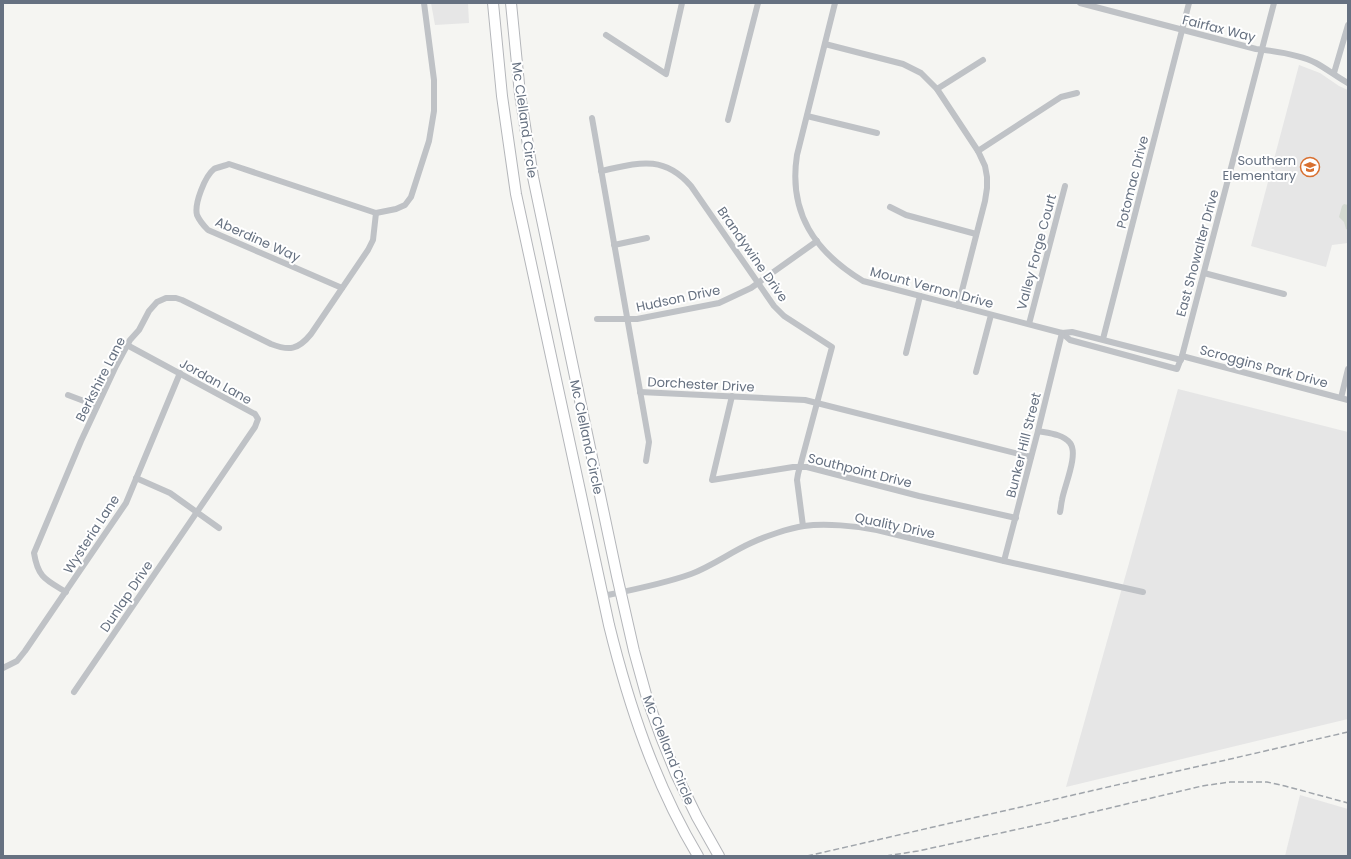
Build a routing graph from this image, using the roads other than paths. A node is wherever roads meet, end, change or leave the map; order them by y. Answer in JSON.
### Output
{"nodes":[{"id":1,"x":424,"y":3,"type":"edge"},
{"id":2,"x":493,"y":3,"type":"edge"},
{"id":3,"x":511,"y":3,"type":"edge"},
{"id":4,"x":682,"y":3,"type":"edge"},
{"id":5,"x":758,"y":3,"type":"edge"},
{"id":6,"x":836,"y":3,"type":"edge"},
{"id":7,"x":1080,"y":3,"type":"edge"},
{"id":8,"x":1189,"y":3,"type":"edge"},
{"id":9,"x":1274,"y":3,"type":"edge"},
{"id":10,"x":1348,"y":26,"type":"edge"},
{"id":11,"x":1182,"y":30,"type":"junction"},
{"id":12,"x":606,"y":35,"type":"dead end"},
{"id":13,"x":825,"y":44,"type":"junction"},
{"id":14,"x":1262,"y":50,"type":"junction"},
{"id":15,"x":983,"y":60,"type":"dead end"},
{"id":16,"x":1334,"y":73,"type":"junction"},
{"id":17,"x":1348,"y":83,"type":"edge"},
{"id":18,"x":937,"y":89,"type":"junction"},
{"id":19,"x":1077,"y":93,"type":"dead end"},
{"id":20,"x":807,"y":116,"type":"junction"},
{"id":21,"x":592,"y":118,"type":"dead end"},
{"id":22,"x":728,"y":120,"type":"dead end"},
{"id":23,"x":877,"y":133,"type":"dead end"},
{"id":24,"x":978,"y":151,"type":"junction"},
{"id":25,"x":601,"y":171,"type":"junction"},
{"id":26,"x":1065,"y":186,"type":"dead end"},
{"id":27,"x":890,"y":207,"type":"dead end"},
{"id":28,"x":376,"y":213,"type":"junction"},
{"id":29,"x":976,"y":234,"type":"junction"},
{"id":30,"x":647,"y":238,"type":"dead end"},
{"id":31,"x":817,"y":241,"type":"junction"},
{"id":32,"x":614,"y":245,"type":"junction"},
{"id":33,"x":1204,"y":273,"type":"junction"},
{"id":34,"x":758,"y":283,"type":"junction"},
{"id":35,"x":342,"y":288,"type":"junction"},
{"id":36,"x":1284,"y":294,"type":"dead end"},
{"id":37,"x":920,"y":296,"type":"junction"},
{"id":38,"x":958,"y":306,"type":"junction"},
{"id":39,"x":991,"y":315,"type":"junction"},
{"id":40,"x":597,"y":319,"type":"dead end"},
{"id":41,"x":627,"y":319,"type":"junction"},
{"id":42,"x":1029,"y":324,"type":"junction"},
{"id":43,"x":1062,"y":333,"type":"junction"},
{"id":44,"x":1103,"y":339,"type":"junction"},
{"id":45,"x":127,"y":345,"type":"junction"},
{"id":46,"x":906,"y":353,"type":"dead end"},
{"id":47,"x":1181,"y":358,"type":"junction"},
{"id":48,"x":1348,"y":368,"type":"edge"},
{"id":49,"x":1177,"y":369,"type":"joint"},
{"id":50,"x":976,"y":372,"type":"dead end"},
{"id":51,"x":180,"y":373,"type":"junction"},
{"id":52,"x":640,"y":392,"type":"junction"},
{"id":53,"x":68,"y":395,"type":"dead end"},
{"id":54,"x":732,"y":396,"type":"junction"},
{"id":55,"x":1340,"y":398,"type":"junction"},
{"id":56,"x":1348,"y":400,"type":"edge"},
{"id":57,"x":816,"y":402,"type":"junction"},
{"id":58,"x":97,"y":406,"type":"junction"},
{"id":59,"x":1038,"y":431,"type":"junction"},
{"id":60,"x":1031,"y":458,"type":"junction"},
{"id":61,"x":646,"y":461,"type":"dead end"},
{"id":62,"x":799,"y":467,"type":"junction"},
{"id":63,"x":136,"y":478,"type":"junction"},
{"id":64,"x":197,"y":512,"type":"junction"},
{"id":65,"x":1060,"y":512,"type":"dead end"},
{"id":66,"x":1016,"y":518,"type":"junction"},
{"id":67,"x":804,"y":526,"type":"junction"},
{"id":68,"x":219,"y":528,"type":"dead end"},
{"id":69,"x":1004,"y":561,"type":"junction"},
{"id":70,"x":66,"y":592,"type":"junction"},
{"id":71,"x":1143,"y":592,"type":"dead end"},
{"id":72,"x":620,"y":593,"type":"junction"},
{"id":73,"x":603,"y":596,"type":"junction"},
{"id":74,"x":3,"y":668,"type":"edge"},
{"id":75,"x":74,"y":692,"type":"dead end"},
{"id":76,"x":717,"y":853,"type":"edge"},
{"id":77,"x":697,"y":855,"type":"edge"}],
"edges":[{"from":1,"to":28,"type":"street"},
{"from":2,"to":73,"type":"highway","name":"Mc Clelland Circle"},
{"from":3,"to":72,"type":"highway","name":"Mc Clelland Circle"},
{"from":4,"to":12,"type":"street"},
{"from":5,"to":22,"type":"street"},
{"from":6,"to":13,"type":"street","name":"Mount Vernon Drive"},
{"from":7,"to":11,"type":"street","name":"Fairfax Way"},
{"from":8,"to":11,"type":"street","name":"Potomac Drive"},
{"from":9,"to":14,"type":"street","name":"East Showalter Drive"},
{"from":10,"to":16,"type":"street"},
{"from":11,"to":14,"type":"street","name":"Fairfax Way"},
{"from":11,"to":44,"type":"street","name":"Potomac Drive"},
{"from":13,"to":18,"type":"street"},
{"from":13,"to":20,"type":"street","name":"Mount Vernon Drive"},
{"from":14,"to":16,"type":"street","name":"Fairfax Way"},
{"from":14,"to":33,"type":"street","name":"East Showalter Drive"},
{"from":15,"to":18,"type":"street"},
{"from":16,"to":17,"type":"street","name":"Fairfax Way"},
{"from":18,"to":24,"type":"street"},
{"from":19,"to":24,"type":"street"},
{"from":20,"to":23,"type":"street"},
{"from":20,"to":31,"type":"street","name":"Mount Vernon Drive"},
{"from":21,"to":25,"type":"street","name":"Dorchester Drive"},
{"from":24,"to":29,"type":"street"},
{"from":25,"to":32,"type":"street","name":"Dorchester Drive"},
{"from":25,"to":34,"type":"street","name":"Brandywine Drive"},
{"from":26,"to":42,"type":"street","name":"Valley Forge Court"},
{"from":27,"to":29,"type":"street"},
{"from":28,"to":35,"type":"street","name":"Berkshire Lane"},
{"from":28,"to":35,"type":"street","name":"Aberdine Way"},
{"from":29,"to":38,"type":"street"},
{"from":30,"to":32,"type":"street"},
{"from":31,"to":34,"type":"street","name":"Hudson Drive"},
{"from":31,"to":37,"type":"street","name":"Mount Vernon Drive"},
{"from":32,"to":41,"type":"street","name":"Dorchester Drive"},
{"from":33,"to":36,"type":"street"},
{"from":33,"to":47,"type":"street","name":"East Showalter Drive"},
{"from":34,"to":41,"type":"street","name":"Hudson Drive"},
{"from":34,"to":57,"type":"street","name":"Brandywine Drive"},
{"from":35,"to":45,"type":"street","name":"Berkshire Lane"},
{"from":37,"to":38,"type":"street","name":"Mount Vernon Drive"},
{"from":37,"to":46,"type":"street"},
{"from":38,"to":39,"type":"street","name":"Mount Vernon Drive"},
{"from":39,"to":42,"type":"street","name":"Mount Vernon Drive"},
{"from":39,"to":50,"type":"street"},
{"from":40,"to":41,"type":"street","name":"Hudson Drive"},
{"from":41,"to":52,"type":"street","name":"Dorchester Drive"},
{"from":42,"to":43,"type":"street","name":"Mount Vernon Drive"},
{"from":43,"to":44,"type":"street","name":"Mount Vernon Drive"},
{"from":43,"to":49,"type":"street","name":"Mount Vernon Drive"},
{"from":43,"to":59,"type":"street","name":"Bunker Hill Street"},
{"from":44,"to":47,"type":"street","name":"Mount Vernon Drive"},
{"from":45,"to":51,"type":"street","name":"Jordan Lane"},
{"from":45,"to":58,"type":"street","name":"Berkshire Lane"},
{"from":47,"to":49,"type":"street","name":"East Showalter Drive"},
{"from":47,"to":55,"type":"street","name":"Scroggins Park Drive"},
{"from":48,"to":55,"type":"street","name":"Scroggins Park Drive"},
{"from":51,"to":63,"type":"street","name":"Wysteria Lane"},
{"from":51,"to":64,"type":"street","name":"Jordan Lane"},
{"from":52,"to":54,"type":"street","name":"Dorchester Drive"},
{"from":52,"to":61,"type":"street"},
{"from":53,"to":58,"type":"street"},
{"from":54,"to":57,"type":"street","name":"Dorchester Drive"},
{"from":54,"to":62,"type":"street","name":"Southpoint Drive"},
{"from":55,"to":56,"type":"street","name":"Scroggins Park Drive"},
{"from":57,"to":60,"type":"street","name":"Dorchester Drive"},
{"from":57,"to":62,"type":"street","name":"Brandywine Drive"},
{"from":58,"to":70,"type":"street","name":"Berkshire Lane"},
{"from":59,"to":60,"type":"street","name":"Bunker Hill Street"},
{"from":59,"to":65,"type":"street"},
{"from":60,"to":66,"type":"street","name":"Bunker Hill Street"},
{"from":62,"to":66,"type":"street","name":"Southpoint Drive"},
{"from":62,"to":67,"type":"street","name":"Brandywine Drive"},
{"from":63,"to":64,"type":"street"},
{"from":63,"to":70,"type":"street","name":"Wysteria Lane"},
{"from":64,"to":68,"type":"street"},
{"from":64,"to":75,"type":"street","name":"Dunlap Drive"},
{"from":66,"to":69,"type":"street","name":"Bunker Hill Street"},
{"from":67,"to":69,"type":"street","name":"Quality Drive"},
{"from":67,"to":72,"type":"street","name":"Quality Drive"},
{"from":69,"to":71,"type":"street","name":"Quality Drive"},
{"from":70,"to":74,"type":"street","name":"Wysteria Lane"},
{"from":72,"to":73,"type":"street","name":"Quality Drive"},
{"from":72,"to":76,"type":"highway","name":"Mc Clelland Circle"},
{"from":73,"to":77,"type":"highway","name":"Mc Clelland Circle"}]}
